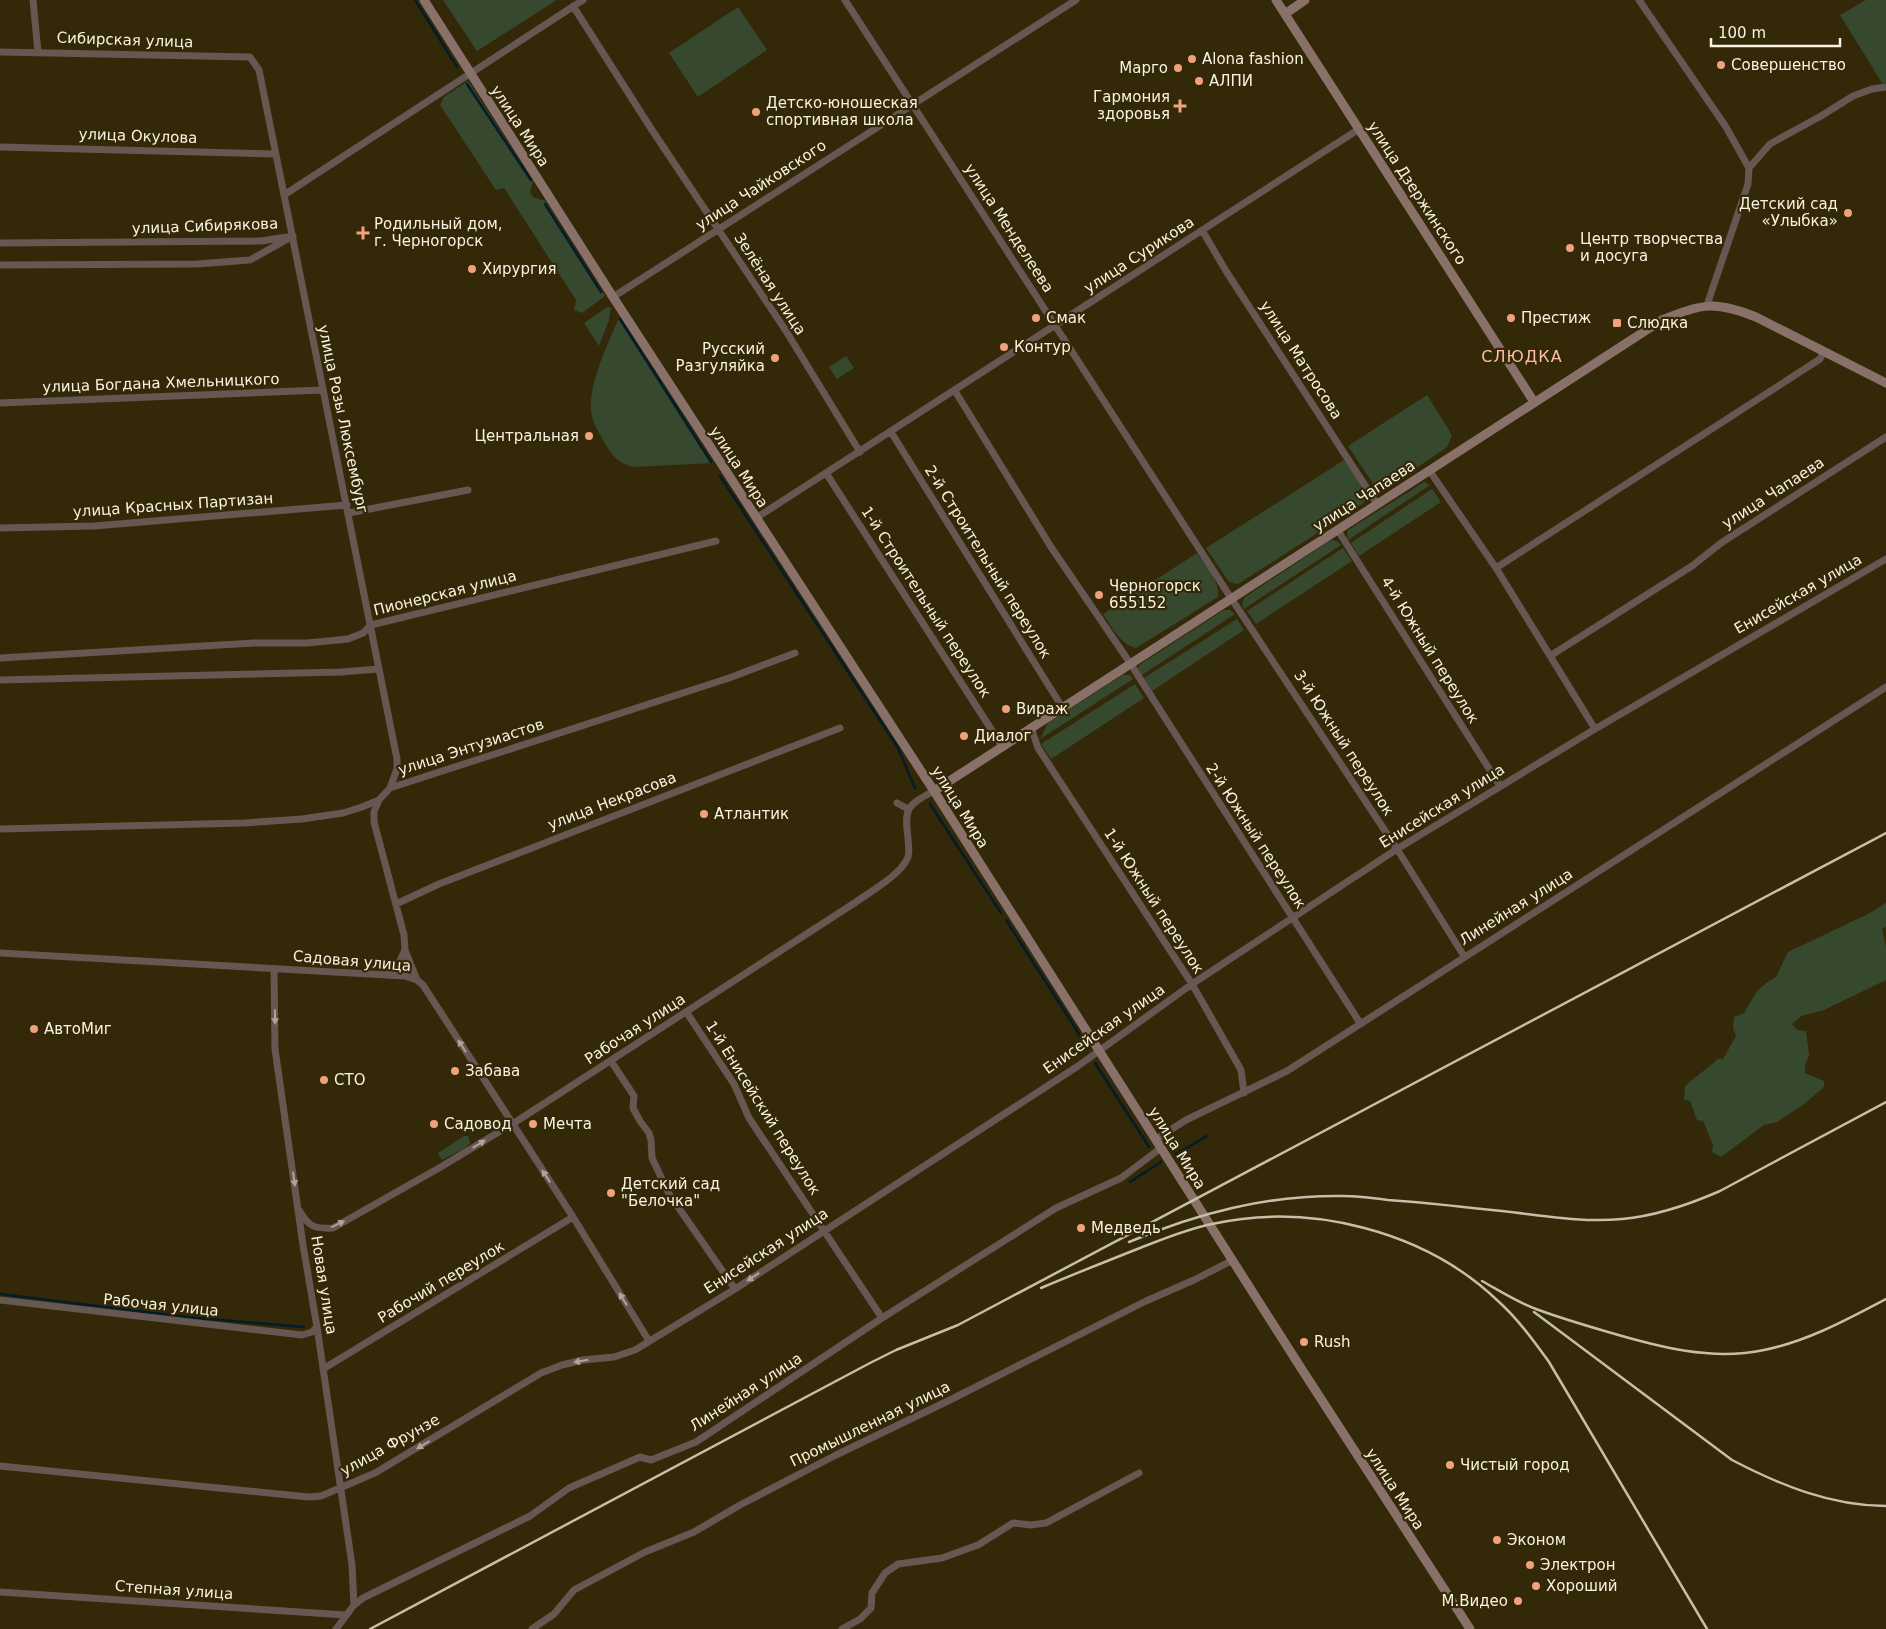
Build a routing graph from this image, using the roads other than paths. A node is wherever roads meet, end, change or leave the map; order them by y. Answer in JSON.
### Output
{"nodes":[{"id":1,"x":33,"y":0,"type":"edge"},
{"id":2,"x":424,"y":0,"type":"edge"},
{"id":3,"x":583,"y":0,"type":"edge"},
{"id":4,"x":845,"y":0,"type":"edge"},
{"id":5,"x":1076,"y":0,"type":"edge"},
{"id":6,"x":1276,"y":0,"type":"edge"},
{"id":7,"x":1306,"y":0,"type":"edge"},
{"id":8,"x":1639,"y":0,"type":"edge"},
{"id":9,"x":573,"y":6,"type":"junction"},
{"id":10,"x":1285,"y":14,"type":"junction"},
{"id":11,"x":0,"y":52,"type":"edge"},
{"id":12,"x":38,"y":52,"type":"junction"},
{"id":13,"x":250,"y":58,"type":"joint"},
{"id":14,"x":470,"y":73,"type":"junction"},
{"id":15,"x":1886,"y":87,"type":"edge"},
{"id":16,"x":912,"y":104,"type":"junction"},
{"id":17,"x":1359,"y":129,"type":"junction"},
{"id":18,"x":0,"y":147,"type":"edge"},
{"id":19,"x":275,"y":154,"type":"junction"},
{"id":20,"x":1749,"y":168,"type":"junction"},
{"id":21,"x":284,"y":195,"type":"junction"},
{"id":22,"x":718,"y":230,"type":"junction"},
{"id":23,"x":1202,"y":230,"type":"junction"},
{"id":24,"x":293,"y":236,"type":"junction"},
{"id":25,"x":0,"y":243,"type":"edge"},
{"id":26,"x":0,"y":265,"type":"edge"},
{"id":27,"x":613,"y":297,"type":"junction"},
{"id":28,"x":1707,"y":305,"type":"junction"},
{"id":29,"x":1055,"y":326,"type":"junction"},
{"id":30,"x":1824,"y":351,"type":"junction"},
{"id":31,"x":1886,"y":383,"type":"edge"},
{"id":32,"x":324,"y":390,"type":"junction"},
{"id":33,"x":955,"y":391,"type":"junction"},
{"id":34,"x":1534,"y":402,"type":"junction"},
{"id":35,"x":0,"y":403,"type":"edge"},
{"id":36,"x":891,"y":432,"type":"junction"},
{"id":37,"x":1886,"y":437,"type":"edge"},
{"id":38,"x":860,"y":452,"type":"junction"},
{"id":39,"x":1429,"y":470,"type":"junction"},
{"id":40,"x":826,"y":473,"type":"junction"},
{"id":41,"x":468,"y":490,"type":"dead end"},
{"id":42,"x":1377,"y":504,"type":"junction"},
{"id":43,"x":348,"y":509,"type":"junction"},
{"id":44,"x":756,"y":518,"type":"junction"},
{"id":45,"x":0,"y":528,"type":"edge"},
{"id":46,"x":1337,"y":529,"type":"junction"},
{"id":47,"x":716,"y":541,"type":"dead end"},
{"id":48,"x":1886,"y":559,"type":"edge"},
{"id":49,"x":1496,"y":568,"type":"junction"},
{"id":50,"x":1231,"y":598,"type":"junction"},
{"id":51,"x":371,"y":625,"type":"junction"},
{"id":52,"x":795,"y":653,"type":"dead end"},
{"id":53,"x":1550,"y":656,"type":"junction"},
{"id":54,"x":0,"y":658,"type":"edge"},
{"id":55,"x":1130,"y":663,"type":"junction"},
{"id":56,"x":380,"y":668,"type":"junction"},
{"id":57,"x":0,"y":680,"type":"edge"},
{"id":58,"x":1886,"y":687,"type":"edge"},
{"id":59,"x":1062,"y":707,"type":"junction"},
{"id":60,"x":1030,"y":727,"type":"junction"},
{"id":61,"x":840,"y":728,"type":"dead end"},
{"id":62,"x":1595,"y":729,"type":"junction"},
{"id":63,"x":1002,"y":746,"type":"junction"},
{"id":64,"x":1500,"y":786,"type":"junction"},
{"id":65,"x":390,"y":788,"type":"junction"},
{"id":66,"x":934,"y":791,"type":"junction"},
{"id":67,"x":379,"y":800,"type":"junction"},
{"id":68,"x":897,"y":803,"type":"dead end"},
{"id":69,"x":908,"y":809,"type":"junction"},
{"id":70,"x":0,"y":829,"type":"edge"},
{"id":71,"x":1397,"y":849,"type":"junction"},
{"id":72,"x":396,"y":904,"type":"junction"},
{"id":73,"x":1293,"y":919,"type":"junction"},
{"id":74,"x":405,"y":950,"type":"junction"},
{"id":75,"x":0,"y":953,"type":"edge"},
{"id":76,"x":1464,"y":956,"type":"junction"},
{"id":77,"x":274,"y":969,"type":"junction"},
{"id":78,"x":387,"y":975,"type":"junction"},
{"id":79,"x":417,"y":980,"type":"junction"},
{"id":80,"x":1192,"y":984,"type":"junction"},
{"id":81,"x":687,"y":1012,"type":"junction"},
{"id":82,"x":1360,"y":1024,"type":"junction"},
{"id":83,"x":1098,"y":1051,"type":"junction"},
{"id":84,"x":611,"y":1061,"type":"junction"},
{"id":85,"x":1244,"y":1093,"type":"junction"},
{"id":86,"x":513,"y":1124,"type":"junction"},
{"id":87,"x":1156,"y":1139,"type":"junction"},
{"id":88,"x":1161,"y":1148,"type":"junction"},
{"id":89,"x":299,"y":1210,"type":"junction"},
{"id":90,"x":573,"y":1218,"type":"junction"},
{"id":91,"x":823,"y":1230,"type":"junction"},
{"id":92,"x":1233,"y":1260,"type":"junction"},
{"id":93,"x":735,"y":1289,"type":"junction"},
{"id":94,"x":0,"y":1300,"type":"edge"},
{"id":95,"x":882,"y":1318,"type":"junction"},
{"id":96,"x":317,"y":1327,"type":"junction"},
{"id":97,"x":649,"y":1341,"type":"junction"},
{"id":98,"x":629,"y":1353,"type":"joint"},
{"id":99,"x":323,"y":1369,"type":"junction"},
{"id":100,"x":0,"y":1466,"type":"edge"},
{"id":101,"x":1139,"y":1473,"type":"dead end"},
{"id":102,"x":341,"y":1488,"type":"junction"},
{"id":103,"x":0,"y":1592,"type":"edge"},
{"id":104,"x":354,"y":1605,"type":"junction"},
{"id":105,"x":346,"y":1615,"type":"junction"},
{"id":106,"x":336,"y":1629,"type":"edge"},
{"id":107,"x":532,"y":1629,"type":"edge"},
{"id":108,"x":842,"y":1629,"type":"edge"},
{"id":109,"x":1470,"y":1629,"type":"edge"}],
"edges":[{"from":1,"to":12,"type":"street"},
{"from":2,"to":14,"type":"main road","name":"улица Мира"},
{"from":3,"to":9,"type":"street"},
{"from":4,"to":16,"type":"street","name":"улица Менделеева"},
{"from":5,"to":16,"type":"street","name":"улица Чайковского"},
{"from":6,"to":10,"type":"main road","name":"улица Дзержинского"},
{"from":7,"to":10,"type":"main road"},
{"from":8,"to":20,"type":"street"},
{"from":9,"to":14,"type":"street"},
{"from":9,"to":22,"type":"street","name":"Зелёная улица"},
{"from":10,"to":17,"type":"main road","name":"улица Дзержинского"},
{"from":11,"to":12,"type":"street","name":"Сибирская улица"},
{"from":12,"to":13,"type":"street","name":"Сибирская улица"},
{"from":13,"to":19,"type":"street","name":"улица Розы Люксембург"},
{"from":14,"to":21,"type":"street"},
{"from":14,"to":27,"type":"main road","name":"улица Мира"},
{"from":15,"to":20,"type":"street"},
{"from":16,"to":22,"type":"street","name":"улица Чайковского"},
{"from":16,"to":29,"type":"street","name":"улица Менделеева"},
{"from":17,"to":23,"type":"street","name":"улица Сурикова"},
{"from":17,"to":34,"type":"main road","name":"улица Дзержинского"},
{"from":18,"to":19,"type":"street","name":"улица Окулова"},
{"from":19,"to":21,"type":"street","name":"улица Розы Люксембург"},
{"from":20,"to":28,"type":"street"},
{"from":21,"to":24,"type":"street","name":"улица Розы Люксембург"},
{"from":22,"to":27,"type":"street","name":"улица Чайковского"},
{"from":22,"to":38,"type":"street","name":"Зелёная улица"},
{"from":23,"to":29,"type":"street","name":"улица Сурикова"},
{"from":23,"to":42,"type":"street","name":"улица Матросова"},
{"from":24,"to":25,"type":"street","name":"улица Сибирякова"},
{"from":24,"to":26,"type":"street","name":"улица Сибирякова"},
{"from":24,"to":32,"type":"street","name":"улица Розы Люксембург"},
{"from":27,"to":44,"type":"main road","name":"улица Мира"},
{"from":28,"to":30,"type":"main road","name":"улица Чапаева"},
{"from":28,"to":34,"type":"main road","name":"улица Чапаева"},
{"from":29,"to":33,"type":"street","name":"улица Сурикова"},
{"from":29,"to":50,"type":"street","name":"улица Менделеева"},
{"from":30,"to":31,"type":"main road","name":"улица Чапаева"},
{"from":30,"to":49,"type":"street"},
{"from":32,"to":35,"type":"street","name":"улица Богдана Хмельницкого"},
{"from":32,"to":43,"type":"street","name":"улица Розы Люксембург"},
{"from":33,"to":36,"type":"street","name":"улица Сурикова"},
{"from":33,"to":55,"type":"street","name":"2-й Южный переулок"},
{"from":34,"to":39,"type":"main road","name":"улица Чапаева"},
{"from":36,"to":38,"type":"street","name":"улица Сурикова"},
{"from":36,"to":59,"type":"street","name":"2-й Строительный переулок"},
{"from":37,"to":53,"type":"street","name":"улица Чапаева"},
{"from":38,"to":40,"type":"street","name":"улица Сурикова"},
{"from":39,"to":42,"type":"main road","name":"улица Чапаева"},
{"from":39,"to":49,"type":"street"},
{"from":40,"to":44,"type":"street","name":"улица Сурикова"},
{"from":40,"to":63,"type":"street","name":"1-й Строительный переулок"},
{"from":41,"to":43,"type":"street","name":"улица Красных Партизан"},
{"from":42,"to":46,"type":"main road","name":"улица Чапаева"},
{"from":43,"to":45,"type":"street","name":"улица Красных Партизан"},
{"from":43,"to":51,"type":"street","name":"улица Розы Люксембург"},
{"from":44,"to":66,"type":"main road","name":"улица Мира"},
{"from":46,"to":50,"type":"main road","name":"улица Чапаева"},
{"from":46,"to":64,"type":"street","name":"4-й Южный переулок"},
{"from":47,"to":51,"type":"street","name":"Пионерская улица"},
{"from":48,"to":62,"type":"street","name":"Енисейская улица"},
{"from":49,"to":53,"type":"street"},
{"from":50,"to":55,"type":"main road","name":"улица Чапаева"},
{"from":50,"to":71,"type":"street","name":"3-й Южный переулок"},
{"from":51,"to":54,"type":"street","name":"Пионерская улица"},
{"from":51,"to":56,"type":"street","name":"улица Розы Люксембург"},
{"from":52,"to":65,"type":"street","name":"улица Энтузиастов"},
{"from":53,"to":62,"type":"street"},
{"from":55,"to":59,"type":"main road","name":"улица Чапаева"},
{"from":55,"to":73,"type":"street","name":"2-й Южный переулок"},
{"from":56,"to":57,"type":"street"},
{"from":56,"to":65,"type":"street","name":"улица Розы Люксембург"},
{"from":58,"to":76,"type":"street","name":"Линейная улица"},
{"from":59,"to":60,"type":"main road","name":"улица Чапаева"},
{"from":60,"to":63,"type":"main road","name":"улица Чапаева"},
{"from":60,"to":80,"type":"street","name":"1-й Южный переулок"},
{"from":61,"to":72,"type":"street","name":"улица Некрасова"},
{"from":62,"to":64,"type":"street","name":"Енисейская улица"},
{"from":63,"to":66,"type":"main road","name":"улица Чапаева"},
{"from":64,"to":71,"type":"street","name":"Енисейская улица"},
{"from":65,"to":67,"type":"street","name":"улица Энтузиастов"},
{"from":66,"to":69,"type":"street"},
{"from":66,"to":83,"type":"main road","name":"улица Мира"},
{"from":67,"to":70,"type":"street","name":"улица Энтузиастов"},
{"from":67,"to":72,"type":"street"},
{"from":68,"to":69,"type":"street"},
{"from":69,"to":81,"type":"street","name":"Рабочая улица"},
{"from":71,"to":73,"type":"street","name":"Енисейская улица"},
{"from":71,"to":76,"type":"street","name":"3-й Южный переулок"},
{"from":72,"to":74,"type":"street"},
{"from":73,"to":80,"type":"street","name":"Енисейская улица"},
{"from":73,"to":82,"type":"street","name":"2-й Южный переулок"},
{"from":74,"to":78,"type":"street"},
{"from":74,"to":79,"type":"street"},
{"from":75,"to":77,"type":"street","name":"Садовая улица"},
{"from":76,"to":82,"type":"street","name":"Линейная улица"},
{"from":77,"to":78,"type":"street","name":"Садовая улица"},
{"from":77,"to":89,"type":"street","name":"Новая улица","one_way":true},
{"from":78,"to":79,"type":"street","name":"Садовая улица"},
{"from":86,"to":79,"type":"street","name":"Садовая улица","one_way":true},
{"from":80,"to":83,"type":"street","name":"Енисейская улица"},
{"from":80,"to":85,"type":"street","name":"1-й Южный переулок"},
{"from":81,"to":84,"type":"street","name":"Рабочая улица"},
{"from":81,"to":91,"type":"street","name":"1-й Енисейский переулок"},
{"from":82,"to":85,"type":"street","name":"Линейная улица"},
{"from":83,"to":87,"type":"main road","name":"улица Мира"},
{"from":83,"to":91,"type":"street","name":"Енисейская улица"},
{"from":84,"to":86,"type":"street","name":"Рабочая улица"},
{"from":84,"to":93,"type":"street"},
{"from":85,"to":87,"type":"street","name":"Линейная улица"},
{"from":89,"to":86,"type":"street","name":"Рабочая улица","one_way":true},
{"from":90,"to":86,"type":"street","name":"Садовая улица","one_way":true},
{"from":87,"to":88,"type":"main road","name":"улица Мира"},
{"from":88,"to":92,"type":"main road","name":"улица Мира"},
{"from":88,"to":95,"type":"street","name":"Линейная улица"},
{"from":89,"to":96,"type":"street","name":"Новая улица"},
{"from":97,"to":90,"type":"street","name":"Садовая улица","one_way":true},
{"from":90,"to":99,"type":"street","name":"Рабочий переулок"},
{"from":91,"to":93,"type":"street","name":"Енисейская улица","one_way":true},
{"from":91,"to":95,"type":"street","name":"1-й Енисейский переулок"},
{"from":92,"to":107,"type":"street","name":"Промышленная улица"},
{"from":92,"to":109,"type":"main road","name":"улица Мира"},
{"from":93,"to":97,"type":"street","name":"Енисейская улица"},
{"from":94,"to":96,"type":"street","name":"Рабочая улица"},
{"from":95,"to":104,"type":"street","name":"Линейная улица"},
{"from":96,"to":99,"type":"street","name":"Новая улица"},
{"from":97,"to":98,"type":"street","name":"Енисейская улица"},
{"from":98,"to":102,"type":"street","name":"улица Фрунзе","one_way":true},
{"from":99,"to":102,"type":"street","name":"Новая улица"},
{"from":100,"to":102,"type":"street","name":"улица Фрунзе"},
{"from":101,"to":108,"type":"street"},
{"from":102,"to":104,"type":"street","name":"Новая улица"},
{"from":103,"to":105,"type":"street","name":"Степная улица"},
{"from":104,"to":105,"type":"street","name":"Линейная улица"},
{"from":105,"to":106,"type":"street","name":"Линейная улица"}]}
